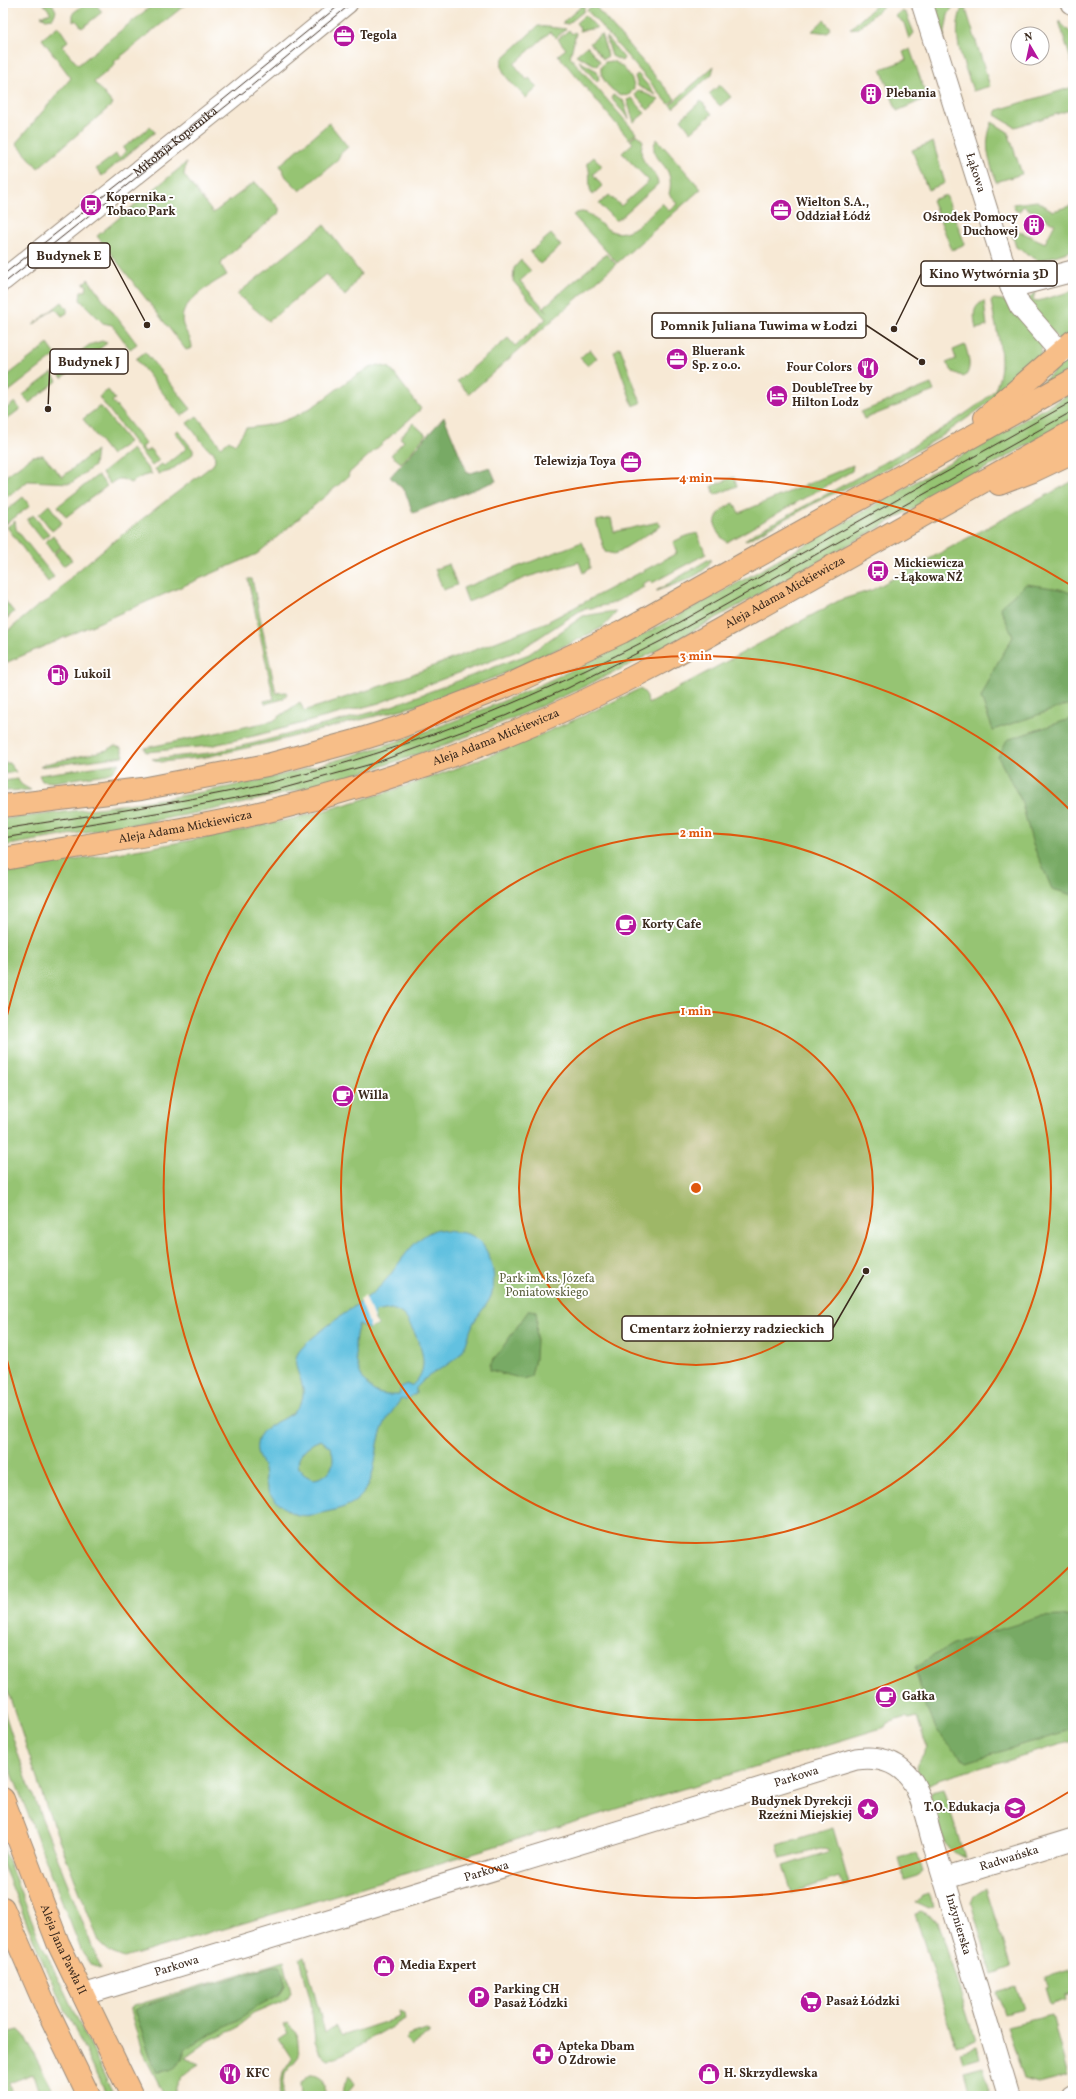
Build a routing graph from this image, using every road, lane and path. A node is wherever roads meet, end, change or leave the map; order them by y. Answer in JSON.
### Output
{"nodes":[{"id":1,"x":347,"y":3,"type":"edge"},
{"id":2,"x":922,"y":3,"type":"edge"},
{"id":3,"x":1073,"y":271,"type":"edge"},
{"id":4,"x":3,"y":280,"type":"edge"},
{"id":5,"x":1011,"y":287,"type":"junction"},
{"id":6,"x":1067,"y":347,"type":"edge"},
{"id":7,"x":1073,"y":380,"type":"edge"},
{"id":8,"x":1073,"y":431,"type":"edge"},
{"id":9,"x":1073,"y":452,"type":"edge"},
{"id":10,"x":926,"y":461,"type":"junction"},
{"id":11,"x":947,"y":503,"type":"junction"},
{"id":12,"x":3,"y":806,"type":"edge"},
{"id":13,"x":3,"y":859,"type":"edge"},
{"id":14,"x":892,"y":1762,"type":"joint"},
{"id":15,"x":3,"y":1799,"type":"edge"},
{"id":16,"x":1073,"y":1839,"type":"edge"},
{"id":17,"x":945,"y":1877,"type":"junction"},
{"id":18,"x":3,"y":1908,"type":"edge"},
{"id":19,"x":83,"y":1995,"type":"junction"},
{"id":20,"x":89,"y":2096,"type":"edge"},
{"id":21,"x":132,"y":2096,"type":"edge"},
{"id":22,"x":1009,"y":2096,"type":"edge"}],
"edges":[{"from":1,"to":4,"type":"street","name":"Mikołaja Kopernika"},
{"from":2,"to":5,"type":"street","name":"Łąkowa"},
{"from":3,"to":5,"type":"street"},
{"from":5,"to":6,"type":"street","name":"Łąkowa"},
{"from":6,"to":10,"type":"main road"},
{"from":7,"to":10,"type":"main road"},
{"from":8,"to":11,"type":"main road","name":"Aleja Adama Mickiewicza"},
{"from":9,"to":11,"type":"main road","name":"Aleja Adama Mickiewicza"},
{"from":10,"to":12,"type":"main road"},
{"from":11,"to":13,"type":"main road","name":"Aleja Adama Mickiewicza"},
{"from":14,"to":17,"type":"street","name":"Inżynierska"},
{"from":14,"to":19,"type":"street","name":"Parkowa"},
{"from":15,"to":19,"type":"main road","name":"Aleja Jana Pawła II"},
{"from":16,"to":17,"type":"street","name":"Radwańska"},
{"from":17,"to":22,"type":"street","name":"Inżynierska"},
{"from":18,"to":20,"type":"main road"},
{"from":19,"to":21,"type":"main road","name":"Aleja Jana Pawła II"}]}
